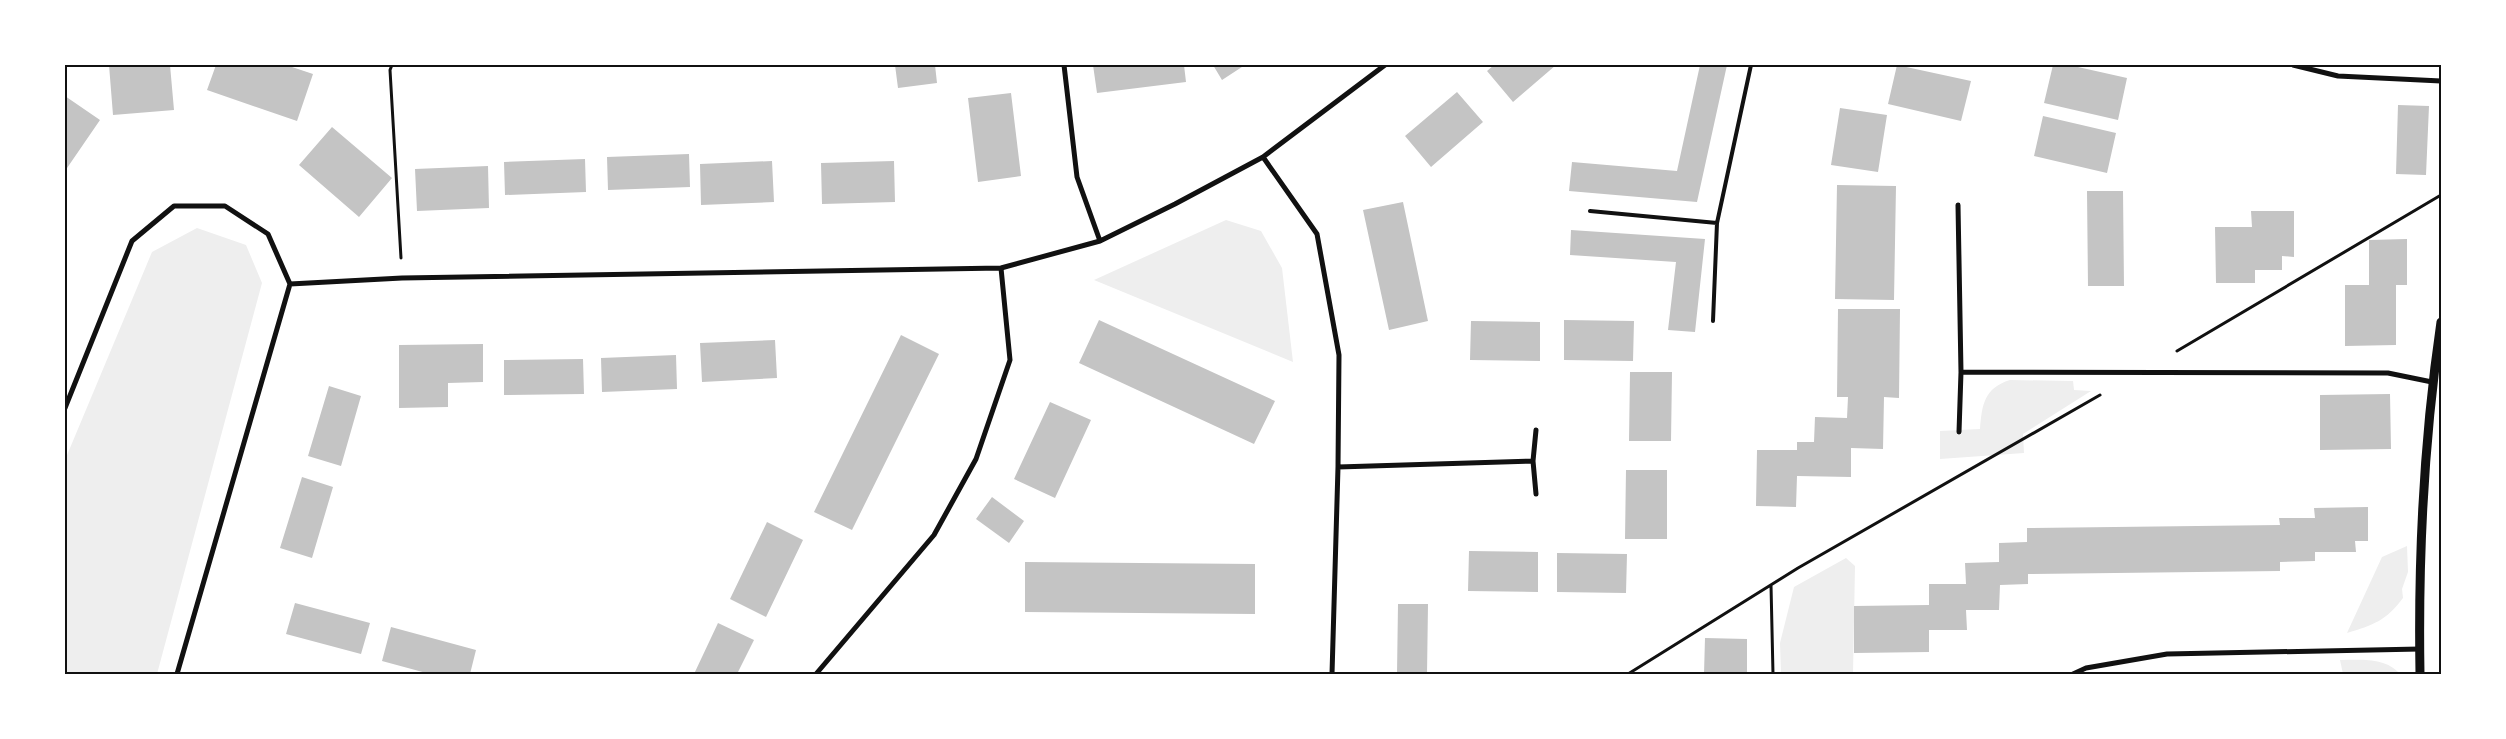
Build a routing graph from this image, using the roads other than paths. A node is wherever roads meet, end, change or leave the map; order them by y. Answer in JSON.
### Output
{"nodes":[{"id":1,"x":1064,"y":65,"type":"edge"},
{"id":2,"x":1385,"y":65,"type":"edge"},
{"id":3,"x":1751,"y":65,"type":"edge"},
{"id":4,"x":2293,"y":65,"type":"edge"},
{"id":5,"x":2441,"y":81,"type":"edge"},
{"id":6,"x":1263,"y":157,"type":"junction"},
{"id":7,"x":1958,"y":205,"type":"dead end"},
{"id":8,"x":1590,"y":211,"type":"dead end"},
{"id":9,"x":1717,"y":222,"type":"junction"},
{"id":10,"x":1100,"y":241,"type":"junction"},
{"id":11,"x":1001,"y":268,"type":"junction"},
{"id":12,"x":290,"y":284,"type":"junction"},
{"id":13,"x":1713,"y":321,"type":"dead end"},
{"id":14,"x":2441,"y":322,"type":"edge"},
{"id":15,"x":1961,"y":372,"type":"junction"},
{"id":16,"x":2432,"y":382,"type":"junction"},
{"id":17,"x":65,"y":408,"type":"edge"},
{"id":18,"x":1536,"y":430,"type":"dead end"},
{"id":19,"x":1959,"y":432,"type":"dead end"},
{"id":20,"x":1533,"y":461,"type":"junction"},
{"id":21,"x":1338,"y":467,"type":"junction"},
{"id":22,"x":1536,"y":494,"type":"dead end"},
{"id":23,"x":2420,"y":649,"type":"junction"},
{"id":24,"x":177,"y":674,"type":"edge"},
{"id":25,"x":816,"y":674,"type":"edge"},
{"id":26,"x":1332,"y":674,"type":"edge"},
{"id":27,"x":2073,"y":674,"type":"edge"},
{"id":28,"x":2420,"y":674,"type":"edge"}],
"edges":[{"from":1,"to":10,"type":"street"},
{"from":2,"to":6,"type":"street"},
{"from":3,"to":9,"type":"lane"},
{"from":4,"to":5,"type":"street"},
{"from":6,"to":10,"type":"street"},
{"from":6,"to":21,"type":"street"},
{"from":7,"to":15,"type":"street"},
{"from":8,"to":9,"type":"lane"},
{"from":9,"to":13,"type":"lane"},
{"from":10,"to":11,"type":"street"},
{"from":11,"to":12,"type":"street"},
{"from":11,"to":25,"type":"street"},
{"from":12,"to":17,"type":"street"},
{"from":12,"to":24,"type":"street"},
{"from":14,"to":16,"type":"street"},
{"from":15,"to":16,"type":"street"},
{"from":15,"to":19,"type":"street"},
{"from":16,"to":23,"type":"street"},
{"from":18,"to":20,"type":"street"},
{"from":20,"to":21,"type":"street"},
{"from":20,"to":22,"type":"street"},
{"from":21,"to":26,"type":"street"},
{"from":23,"to":27,"type":"street"},
{"from":23,"to":28,"type":"street"}]}
